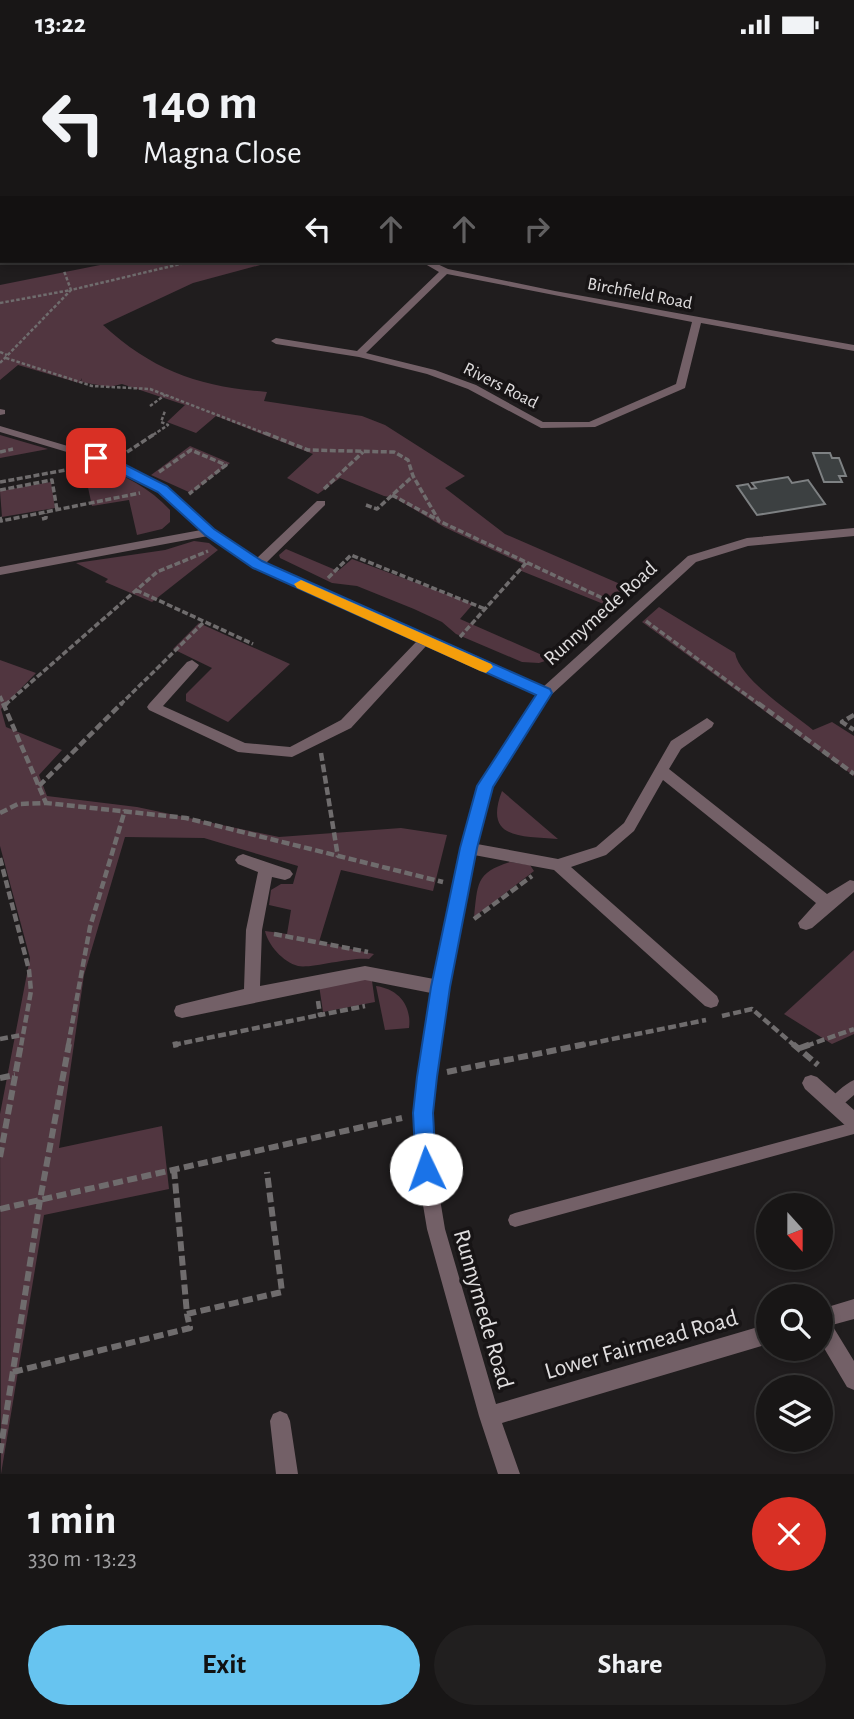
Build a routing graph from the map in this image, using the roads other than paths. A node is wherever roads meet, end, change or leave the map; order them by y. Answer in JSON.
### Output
{"nodes":[{"id":1,"x":428,"y":263,"type":"edge"},
{"id":2,"x":444,"y":271,"type":"junction"},
{"id":3,"x":697,"y":320,"type":"junction"},
{"id":4,"x":276,"y":341,"type":"dead end"},
{"id":5,"x":854,"y":348,"type":"edge"},
{"id":6,"x":359,"y":354,"type":"junction"},
{"id":7,"x":0,"y":429,"type":"edge"},
{"id":8,"x":321,"y":503,"type":"road end"},
{"id":9,"x":210,"y":532,"type":"junction"},
{"id":10,"x":854,"y":532,"type":"edge"},
{"id":11,"x":258,"y":564,"type":"junction"},
{"id":12,"x":0,"y":571,"type":"edge"},
{"id":13,"x":424,"y":641,"type":"junction"},
{"id":14,"x":192,"y":665,"type":"dead end"},
{"id":15,"x":545,"y":693,"type":"junction"},
{"id":16,"x":707,"y":723,"type":"dead end"},
{"id":17,"x":663,"y":772,"type":"junction"},
{"id":18,"x":468,"y":848,"type":"junction"},
{"id":19,"x":243,"y":860,"type":"dead end"},
{"id":20,"x":554,"y":864,"type":"junction"},
{"id":21,"x":266,"y":869,"type":"junction"},
{"id":22,"x":285,"y":874,"type":"dead end"},
{"id":23,"x":850,"y":886,"type":"dead end"},
{"id":24,"x":827,"y":903,"type":"junction"},
{"id":25,"x":806,"y":923,"type":"dead end"},
{"id":26,"x":440,"y":987,"type":"junction"},
{"id":27,"x":252,"y":995,"type":"junction"},
{"id":28,"x":711,"y":1002,"type":"dead end"},
{"id":29,"x":182,"y":1011,"type":"dead end"},
{"id":30,"x":811,"y":1083,"type":"road end"},
{"id":31,"x":854,"y":1086,"type":"edge"},
{"id":32,"x":834,"y":1104,"type":"junction"},
{"id":33,"x":854,"y":1122,"type":"edge"},
{"id":34,"x":854,"y":1128,"type":"edge"},
{"id":35,"x":515,"y":1220,"type":"dead end"},
{"id":36,"x":854,"y":1309,"type":"edge"},
{"id":37,"x":833,"y":1315,"type":"edge"},
{"id":38,"x":756,"y":1338,"type":"edge"},
{"id":39,"x":833,"y":1345,"type":"edge"},
{"id":40,"x":854,"y":1380,"type":"edge"},
{"id":41,"x":489,"y":1416,"type":"junction"},
{"id":42,"x":280,"y":1421,"type":"dead end"},
{"id":43,"x":287,"y":1474,"type":"edge"},
{"id":44,"x":509,"y":1474,"type":"edge"}],
"edges":[{"from":1,"to":2,"type":"street","name":"Birchfield Road"},
{"from":2,"to":3,"type":"street","name":"Birchfield Road"},
{"from":2,"to":6,"type":"street"},
{"from":3,"to":5,"type":"street","name":"Birchfield Road"},
{"from":3,"to":6,"type":"street","name":"Rivers Road"},
{"from":4,"to":6,"type":"street","name":"Rivers Road"},
{"from":7,"to":9,"type":"street"},
{"from":8,"to":11,"type":"street"},
{"from":9,"to":11,"type":"street"},
{"from":9,"to":12,"type":"street"},
{"from":10,"to":15,"type":"street","name":"Runnymede Road"},
{"from":11,"to":13,"type":"street"},
{"from":13,"to":14,"type":"street"},
{"from":13,"to":15,"type":"street"},
{"from":15,"to":18,"type":"street","name":"Runnymede Road"},
{"from":16,"to":17,"type":"street"},
{"from":17,"to":20,"type":"street"},
{"from":17,"to":24,"type":"street"},
{"from":18,"to":20,"type":"street"},
{"from":18,"to":26,"type":"street","name":"Runnymede Road"},
{"from":19,"to":21,"type":"street"},
{"from":20,"to":28,"type":"street"},
{"from":21,"to":22,"type":"street"},
{"from":21,"to":27,"type":"street"},
{"from":23,"to":24,"type":"street"},
{"from":24,"to":25,"type":"street"},
{"from":26,"to":27,"type":"street"},
{"from":26,"to":41,"type":"street","name":"Runnymede Road"},
{"from":27,"to":29,"type":"street"},
{"from":30,"to":32,"type":"street"},
{"from":31,"to":32,"type":"lane"},
{"from":32,"to":33,"type":"street"},
{"from":34,"to":35,"type":"lane"},
{"from":36,"to":37,"type":"street"},
{"from":38,"to":41,"type":"street","name":"Lower Fairmead Road"},
{"from":39,"to":40,"type":"street"},
{"from":41,"to":44,"type":"street","name":"Runnymede Road"},
{"from":42,"to":43,"type":"street"}]}
